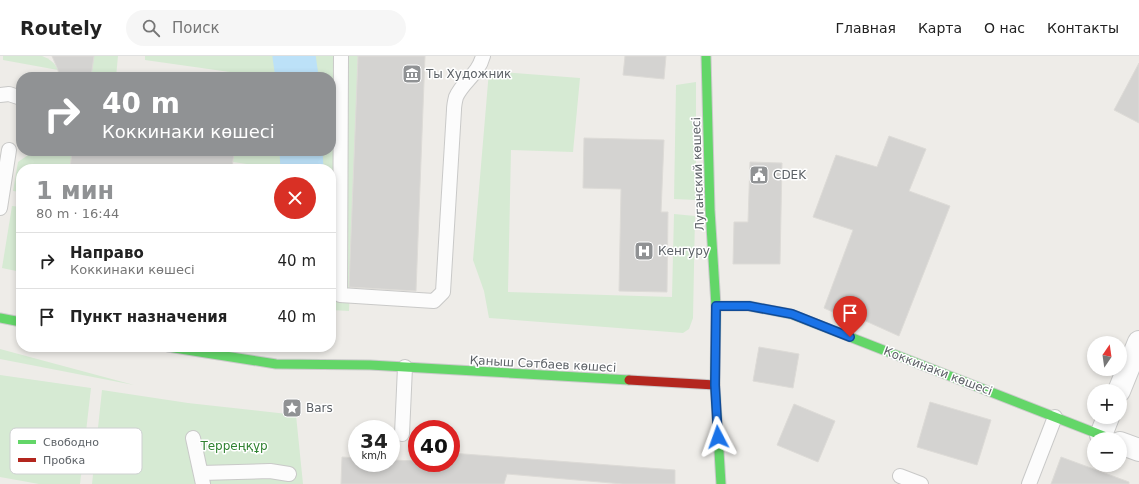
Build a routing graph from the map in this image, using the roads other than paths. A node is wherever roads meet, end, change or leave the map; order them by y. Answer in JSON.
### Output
{"nodes":[{"id":1,"x":341,"y":56,"type":"edge"},
{"id":2,"x":483,"y":56,"type":"edge"},
{"id":3,"x":706,"y":56,"type":"edge"},
{"id":4,"x":0,"y":95,"type":"edge"},
{"id":5,"x":16,"y":96,"type":"edge"},
{"id":6,"x":10,"y":148,"type":"edge"},
{"id":7,"x":0,"y":208,"type":"edge"},
{"id":8,"x":716,"y":306,"type":"junction"},
{"id":9,"x":0,"y":318,"type":"edge"},
{"id":10,"x":16,"y":321,"type":"edge"},
{"id":11,"x":1139,"y":342,"type":"edge"},
{"id":12,"x":200,"y":352,"type":"edge"},
{"id":13,"x":294,"y":354,"type":"dead end"},
{"id":14,"x":370,"y":365,"type":"junction"},
{"id":15,"x":405,"y":367,"type":"junction"},
{"id":16,"x":1122,"y":384,"type":"edge"},
{"id":17,"x":715,"y":385,"type":"junction"},
{"id":18,"x":1055,"y":417,"type":"junction"},
{"id":19,"x":1107,"y":432,"type":"edge"},
{"id":20,"x":402,"y":434,"type":"dead end"},
{"id":21,"x":193,"y":438,"type":"dead end"},
{"id":22,"x":1127,"y":443,"type":"edge"},
{"id":23,"x":1139,"y":450,"type":"edge"},
{"id":24,"x":289,"y":474,"type":"dead end"},
{"id":25,"x":900,"y":476,"type":"dead end"},
{"id":26,"x":202,"y":478,"type":"edge"},
{"id":27,"x":721,"y":484,"type":"edge"},
{"id":28,"x":921,"y":484,"type":"edge"},
{"id":29,"x":1029,"y":484,"type":"edge"}],
"edges":[{"from":1,"to":2,"type":"lane"},
{"from":3,"to":8,"type":"street","name":"Луганский көшесі"},
{"from":4,"to":5,"type":"lane"},
{"from":6,"to":7,"type":"lane"},
{"from":8,"to":17,"type":"street","name":"Луганский көшесі"},
{"from":8,"to":18,"type":"street","name":"Коккинаки көшесі"},
{"from":9,"to":10,"type":"street"},
{"from":11,"to":16,"type":"street"},
{"from":12,"to":14,"type":"street","name":"Қаныш Сәтбаев көшесі"},
{"from":13,"to":14,"type":"street","name":"Қаныш Сәтбаев көшесі"},
{"from":14,"to":15,"type":"street","name":"Қаныш Сәтбаев көшесі"},
{"from":15,"to":17,"type":"street","name":"Қаныш Сәтбаев көшесі"},
{"from":15,"to":20,"type":"lane"},
{"from":17,"to":27,"type":"street","name":"Луганский көшесі"},
{"from":18,"to":19,"type":"street","name":"Коккинаки көшесі"},
{"from":18,"to":29,"type":"lane"},
{"from":21,"to":26,"type":"lane"},
{"from":22,"to":23,"type":"street","name":"Коккинаки көшесі"},
{"from":24,"to":26,"type":"lane"},
{"from":25,"to":28,"type":"lane"}]}
